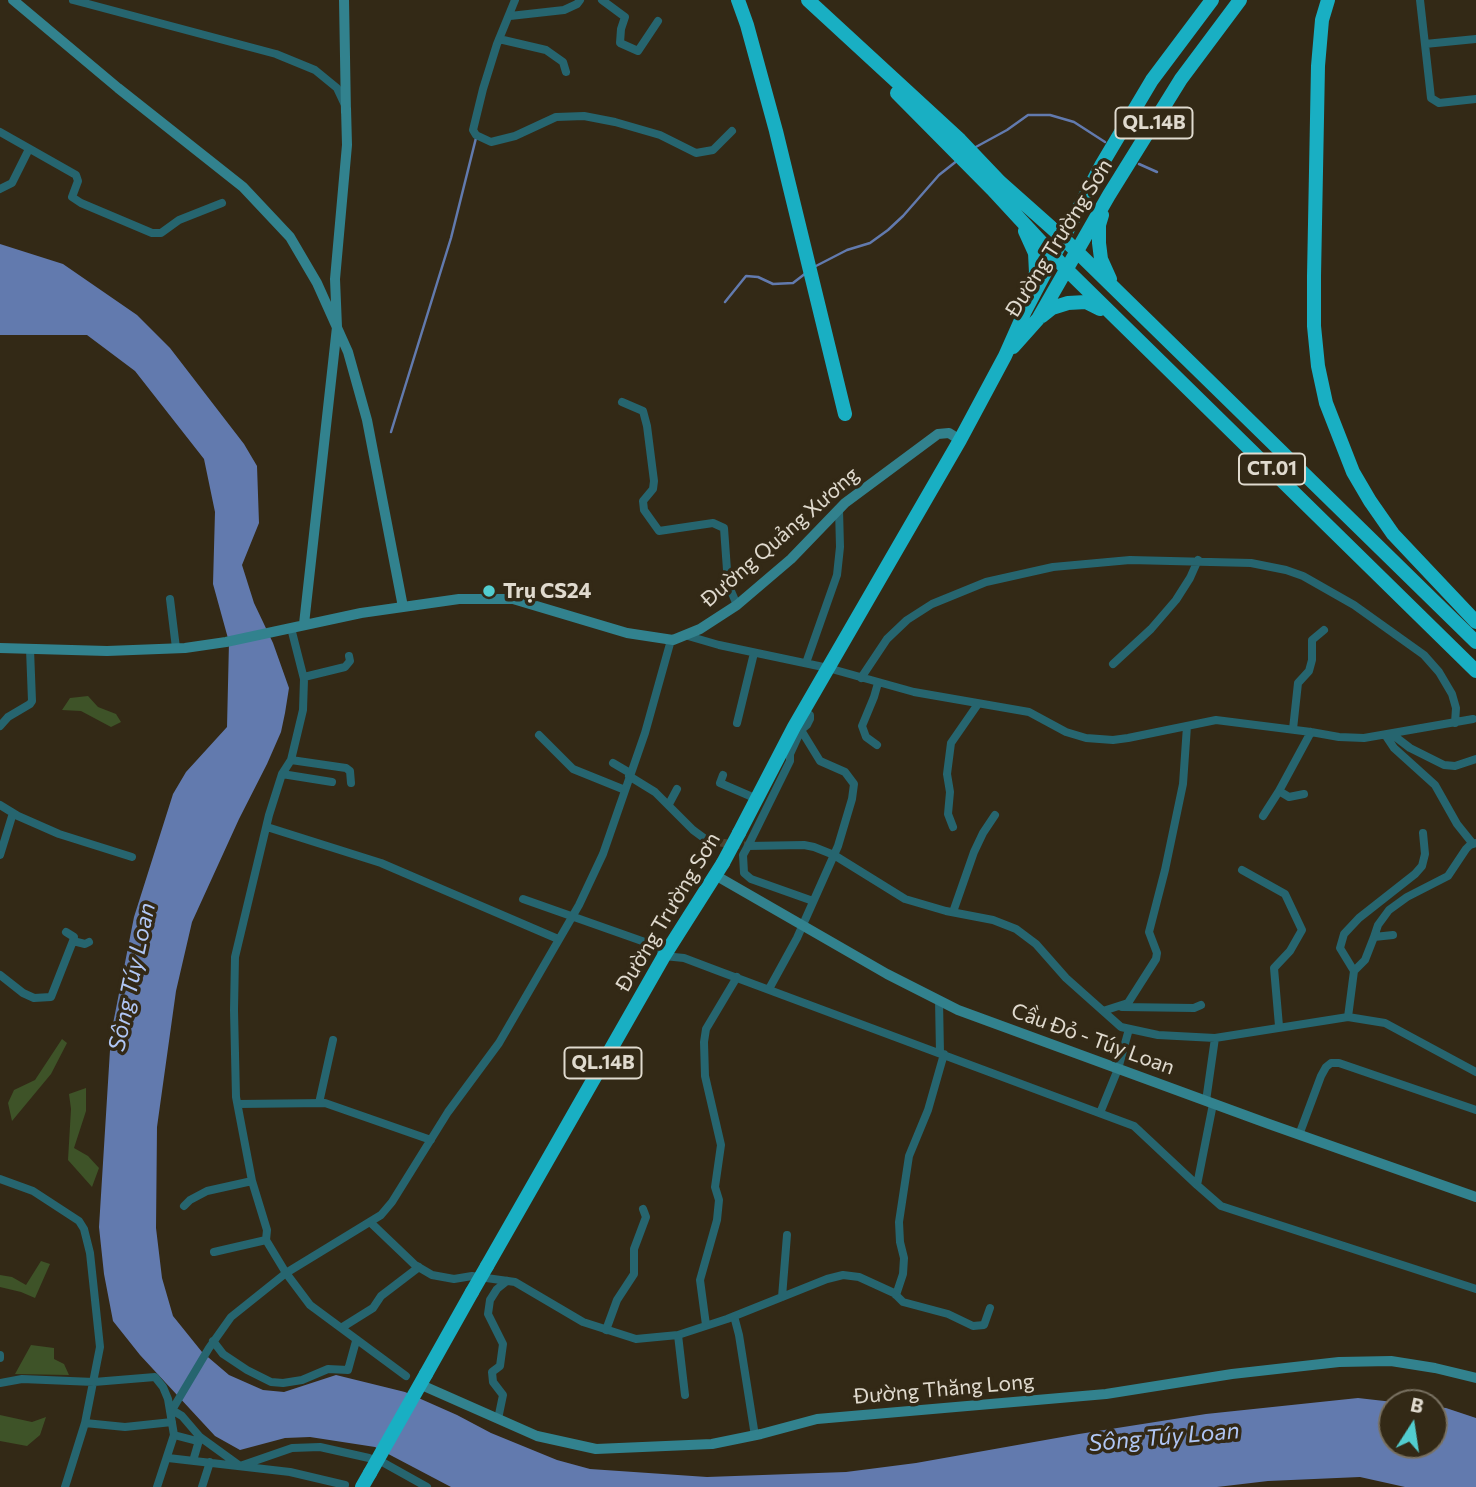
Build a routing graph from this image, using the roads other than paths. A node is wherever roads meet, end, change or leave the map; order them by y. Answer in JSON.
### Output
{"nodes":[{"id":1,"x":13,"y":0,"type":"edge"},
{"id":2,"x":74,"y":0,"type":"edge"},
{"id":3,"x":344,"y":0,"type":"edge"},
{"id":4,"x":515,"y":0,"type":"edge"},
{"id":5,"x":580,"y":0,"type":"edge"},
{"id":6,"x":602,"y":0,"type":"edge"},
{"id":7,"x":737,"y":0,"type":"edge"},
{"id":8,"x":808,"y":0,"type":"edge"},
{"id":9,"x":1212,"y":0,"type":"edge"},
{"id":10,"x":1240,"y":0,"type":"edge"},
{"id":11,"x":1328,"y":0,"type":"edge"},
{"id":12,"x":1420,"y":0,"type":"edge"},
{"id":13,"x":510,"y":16,"type":"junction"},
{"id":14,"x":658,"y":21,"type":"dead end"},
{"id":15,"x":499,"y":39,"type":"junction"},
{"id":16,"x":1476,"y":39,"type":"edge"},
{"id":17,"x":1425,"y":44,"type":"junction"},
{"id":18,"x":566,"y":72,"type":"dead end"},
{"id":19,"x":1476,"y":99,"type":"edge"},
{"id":20,"x":346,"y":108,"type":"joint"},
{"id":21,"x":732,"y":131,"type":"dead end"},
{"id":22,"x":0,"y":132,"type":"edge"},
{"id":23,"x":347,"y":145,"type":"junction"},
{"id":24,"x":29,"y":149,"type":"junction"},
{"id":25,"x":974,"y":164,"type":"junction"},
{"id":26,"x":1121,"y":177,"type":"junction"},
{"id":27,"x":0,"y":189,"type":"edge"},
{"id":28,"x":992,"y":189,"type":"junction"},
{"id":29,"x":222,"y":203,"type":"dead end"},
{"id":30,"x":1063,"y":238,"type":"junction"},
{"id":31,"x":1076,"y":252,"type":"junction"},
{"id":32,"x":1054,"y":254,"type":"junction"},
{"id":33,"x":1066,"y":269,"type":"junction"},
{"id":34,"x":1025,"y":311,"type":"junction"},
{"id":35,"x":1038,"y":319,"type":"junction"},
{"id":36,"x":1151,"y":325,"type":"junction"},
{"id":37,"x":337,"y":327,"type":"junction"},
{"id":38,"x":1137,"y":339,"type":"junction"},
{"id":39,"x":1005,"y":356,"type":"junction"},
{"id":40,"x":622,"y":402,"type":"dead end"},
{"id":41,"x":845,"y":411,"type":"dead end"},
{"id":42,"x":960,"y":440,"type":"junction"},
{"id":43,"x":839,"y":509,"type":"junction"},
{"id":44,"x":1198,"y":560,"type":"junction"},
{"id":45,"x":170,"y":599,"type":"dead end"},
{"id":46,"x":737,"y":605,"type":"junction"},
{"id":47,"x":404,"y":607,"type":"junction"},
{"id":48,"x":1476,"y":622,"type":"edge"},
{"id":49,"x":304,"y":624,"type":"junction"},
{"id":50,"x":288,"y":628,"type":"junction"},
{"id":51,"x":1324,"y":630,"type":"dead end"},
{"id":52,"x":688,"y":636,"type":"junction"},
{"id":53,"x":671,"y":640,"type":"junction"},
{"id":54,"x":1476,"y":642,"type":"edge"},
{"id":55,"x":0,"y":648,"type":"edge"},
{"id":56,"x":176,"y":648,"type":"junction"},
{"id":57,"x":30,"y":649,"type":"junction"},
{"id":58,"x":754,"y":653,"type":"junction"},
{"id":59,"x":349,"y":656,"type":"dead end"},
{"id":60,"x":806,"y":663,"type":"junction"},
{"id":61,"x":1112,"y":664,"type":"dead end"},
{"id":62,"x":828,"y":668,"type":"junction"},
{"id":63,"x":1476,"y":671,"type":"edge"},
{"id":64,"x":304,"y":677,"type":"junction"},
{"id":65,"x":861,"y":678,"type":"junction"},
{"id":66,"x":878,"y":683,"type":"junction"},
{"id":67,"x":978,"y":704,"type":"junction"},
{"id":68,"x":803,"y":711,"type":"junction"},
{"id":69,"x":1473,"y":719,"type":"dead end"},
{"id":70,"x":737,"y":723,"type":"dead end"},
{"id":71,"x":1455,"y":723,"type":"junction"},
{"id":72,"x":0,"y":726,"type":"edge"},
{"id":73,"x":1187,"y":726,"type":"junction"},
{"id":74,"x":1293,"y":729,"type":"junction"},
{"id":75,"x":800,"y":730,"type":"junction"},
{"id":76,"x":1311,"y":732,"type":"junction"},
{"id":77,"x":539,"y":735,"type":"dead end"},
{"id":78,"x":1389,"y":735,"type":"junction"},
{"id":79,"x":877,"y":745,"type":"dead end"},
{"id":80,"x":1476,"y":759,"type":"edge"},
{"id":81,"x":291,"y":760,"type":"junction"},
{"id":82,"x":612,"y":763,"type":"dead end"},
{"id":83,"x":282,"y":774,"type":"junction"},
{"id":84,"x":630,"y":775,"type":"junction"},
{"id":85,"x":723,"y":775,"type":"dead end"},
{"id":86,"x":332,"y":782,"type":"dead end"},
{"id":87,"x":351,"y":783,"type":"dead end"},
{"id":88,"x":677,"y":789,"type":"dead end"},
{"id":89,"x":625,"y":790,"type":"junction"},
{"id":90,"x":1279,"y":791,"type":"junction"},
{"id":91,"x":1304,"y":794,"type":"dead end"},
{"id":92,"x":757,"y":799,"type":"junction"},
{"id":93,"x":669,"y":804,"type":"junction"},
{"id":94,"x":0,"y":805,"type":"edge"},
{"id":95,"x":13,"y":813,"type":"junction"},
{"id":96,"x":995,"y":815,"type":"dead end"},
{"id":97,"x":1263,"y":817,"type":"dead end"},
{"id":98,"x":953,"y":827,"type":"dead end"},
{"id":99,"x":267,"y":828,"type":"junction"},
{"id":100,"x":1423,"y":832,"type":"dead end"},
{"id":101,"x":708,"y":841,"type":"tunnel mouth"},
{"id":102,"x":1475,"y":844,"type":"edge"},
{"id":103,"x":748,"y":846,"type":"junction"},
{"id":104,"x":0,"y":855,"type":"edge"},
{"id":105,"x":834,"y":855,"type":"junction"},
{"id":106,"x":132,"y":857,"type":"dead end"},
{"id":107,"x":719,"y":869,"type":"junction"},
{"id":108,"x":1242,"y":870,"type":"dead end"},
{"id":109,"x":523,"y":899,"type":"dead end"},
{"id":110,"x":813,"y":901,"type":"junction"},
{"id":111,"x":953,"y":912,"type":"junction"},
{"id":112,"x":572,"y":917,"type":"junction"},
{"id":113,"x":802,"y":925,"type":"junction"},
{"id":114,"x":66,"y":932,"type":"dead end"},
{"id":115,"x":1393,"y":936,"type":"dead end"},
{"id":116,"x":1374,"y":937,"type":"junction"},
{"id":117,"x":558,"y":939,"type":"junction"},
{"id":118,"x":73,"y":941,"type":"junction"},
{"id":119,"x":89,"y":942,"type":"dead end"},
{"id":120,"x":664,"y":956,"type":"junction"},
{"id":121,"x":1354,"y":971,"type":"junction"},
{"id":122,"x":0,"y":975,"type":"edge"},
{"id":123,"x":737,"y":977,"type":"junction"},
{"id":124,"x":769,"y":989,"type":"junction"},
{"id":125,"x":939,"y":1000,"type":"junction"},
{"id":126,"x":1201,"y":1005,"type":"dead end"},
{"id":127,"x":1119,"y":1007,"type":"junction"},
{"id":128,"x":1103,"y":1011,"type":"junction"},
{"id":129,"x":1348,"y":1017,"type":"junction"},
{"id":130,"x":1279,"y":1026,"type":"junction"},
{"id":131,"x":1129,"y":1028,"type":"junction"},
{"id":132,"x":1215,"y":1038,"type":"junction"},
{"id":133,"x":332,"y":1040,"type":"dead end"},
{"id":134,"x":942,"y":1053,"type":"junction"},
{"id":135,"x":1118,"y":1069,"type":"junction"},
{"id":136,"x":1476,"y":1072,"type":"edge"},
{"id":137,"x":1210,"y":1102,"type":"junction"},
{"id":138,"x":319,"y":1103,"type":"junction"},
{"id":139,"x":238,"y":1104,"type":"junction"},
{"id":140,"x":1476,"y":1110,"type":"edge"},
{"id":141,"x":1100,"y":1113,"type":"junction"},
{"id":142,"x":1299,"y":1135,"type":"junction"},
{"id":143,"x":431,"y":1140,"type":"junction"},
{"id":144,"x":0,"y":1179,"type":"edge"},
{"id":145,"x":252,"y":1181,"type":"junction"},
{"id":146,"x":1197,"y":1185,"type":"junction"},
{"id":147,"x":1476,"y":1197,"type":"edge"},
{"id":148,"x":184,"y":1206,"type":"dead end"},
{"id":149,"x":643,"y":1209,"type":"dead end"},
{"id":150,"x":370,"y":1222,"type":"junction"},
{"id":151,"x":787,"y":1235,"type":"dead end"},
{"id":152,"x":267,"y":1240,"type":"junction"},
{"id":153,"x":214,"y":1252,"type":"dead end"},
{"id":154,"x":419,"y":1268,"type":"junction"},
{"id":155,"x":286,"y":1273,"type":"junction"},
{"id":156,"x":507,"y":1281,"type":"junction"},
{"id":157,"x":1476,"y":1289,"type":"edge"},
{"id":158,"x":896,"y":1295,"type":"junction"},
{"id":159,"x":782,"y":1297,"type":"junction"},
{"id":160,"x":989,"y":1308,"type":"dead end"},
{"id":161,"x":734,"y":1316,"type":"junction"},
{"id":162,"x":706,"y":1325,"type":"junction"},
{"id":163,"x":341,"y":1328,"type":"junction"},
{"id":164,"x":606,"y":1330,"type":"junction"},
{"id":165,"x":678,"y":1335,"type":"junction"},
{"id":166,"x":356,"y":1341,"type":"junction"},
{"id":167,"x":211,"y":1345,"type":"junction"},
{"id":168,"x":406,"y":1376,"type":"dead end"},
{"id":169,"x":1476,"y":1378,"type":"edge"},
{"id":170,"x":426,"y":1381,"type":"junction"},
{"id":171,"x":94,"y":1382,"type":"junction"},
{"id":172,"x":0,"y":1383,"type":"edge"},
{"id":173,"x":685,"y":1395,"type":"dead end"},
{"id":174,"x":172,"y":1410,"type":"junction"},
{"id":175,"x":498,"y":1419,"type":"junction"},
{"id":176,"x":172,"y":1422,"type":"junction"},
{"id":177,"x":85,"y":1423,"type":"junction"},
{"id":178,"x":174,"y":1435,"type":"junction"},
{"id":179,"x":755,"y":1436,"type":"junction"},
{"id":180,"x":199,"y":1439,"type":"junction"},
{"id":181,"x":168,"y":1458,"type":"junction"},
{"id":182,"x":193,"y":1461,"type":"junction"},
{"id":183,"x":210,"y":1462,"type":"junction"},
{"id":184,"x":384,"y":1463,"type":"dead end"},
{"id":185,"x":240,"y":1466,"type":"junction"},
{"id":186,"x":370,"y":1466,"type":"junction"},
{"id":187,"x":345,"y":1485,"type":"dead end"},
{"id":188,"x":65,"y":1487,"type":"edge"},
{"id":189,"x":157,"y":1487,"type":"edge"},
{"id":190,"x":202,"y":1487,"type":"edge"},
{"id":191,"x":362,"y":1487,"type":"edge"},
{"id":192,"x":426,"y":1487,"type":"edge"}],
"edges":[{"from":1,"to":37,"type":"street"},
{"from":2,"to":20,"type":"street"},
{"from":3,"to":23,"type":"street"},
{"from":4,"to":13,"type":"street"},
{"from":5,"to":13,"type":"street"},
{"from":6,"to":14,"type":"street"},
{"from":7,"to":41,"type":"highway"},
{"from":8,"to":25,"type":"highway"},
{"from":9,"to":30,"type":"highway","name":"Đường Trường Sơn","number":"QL.14B"},
{"from":10,"to":26,"type":"highway","name":"Đường Trường Sơn","number":"QL.14B"},
{"from":11,"to":48,"type":"highway"},
{"from":12,"to":17,"type":"street"},
{"from":13,"to":15,"type":"street"},
{"from":15,"to":18,"type":"street"},
{"from":15,"to":21,"type":"street"},
{"from":16,"to":17,"type":"street"},
{"from":17,"to":19,"type":"street"},
{"from":20,"to":23,"type":"street"},
{"from":22,"to":24,"type":"street"},
{"from":23,"to":37,"type":"street"},
{"from":24,"to":27,"type":"street"},
{"from":24,"to":29,"type":"street"},
{"from":25,"to":28,"type":"highway"},
{"from":25,"to":30,"type":"highway"},
{"from":26,"to":31,"type":"highway","name":"Đường Trường Sơn","number":"QL.14B"},
{"from":26,"to":36,"type":"highway"},
{"from":28,"to":32,"type":"highway"},
{"from":28,"to":34,"type":"highway"},
{"from":30,"to":31,"type":"highway"},
{"from":30,"to":32,"type":"highway","name":"Đường Trường Sơn","number":"QL.14B"},
{"from":31,"to":33,"type":"highway","name":"Đường Trường Sơn","number":"QL.14B"},
{"from":31,"to":36,"type":"highway","number":"CT.01"},
{"from":32,"to":33,"type":"highway"},
{"from":32,"to":34,"type":"highway","name":"Đường Trường Sơn","number":"QL.14B"},
{"from":33,"to":35,"type":"highway","name":"Đường Trường Sơn","number":"QL.14B"},
{"from":33,"to":38,"type":"highway","number":"CT.01"},
{"from":34,"to":39,"type":"highway","name":"Đường Trường Sơn","number":"QL.14B"},
{"from":35,"to":38,"type":"highway"},
{"from":35,"to":39,"type":"highway","name":"Đường Trường Sơn","number":"QL.14B"},
{"from":36,"to":54,"type":"highway","number":"CT.01"},
{"from":37,"to":47,"type":"street"},
{"from":37,"to":49,"type":"street"},
{"from":38,"to":63,"type":"highway","number":"CT.01"},
{"from":39,"to":42,"type":"highway","name":"Đường Trường Sơn","number":"QL.14B"},
{"from":40,"to":46,"type":"street"},
{"from":42,"to":43,"type":"street","name":"Đường Quảng Xương"},
{"from":42,"to":62,"type":"highway","name":"Đường Trường Sơn","number":"QL.14B"},
{"from":43,"to":46,"type":"street","name":"Đường Quảng Xương"},
{"from":43,"to":60,"type":"street"},
{"from":44,"to":61,"type":"street"},
{"from":44,"to":65,"type":"street"},
{"from":44,"to":71,"type":"street"},
{"from":45,"to":56,"type":"street"},
{"from":46,"to":52,"type":"street","name":"Đường Quảng Xương"},
{"from":47,"to":49,"type":"street","name":"Đường Quảng Xương"},
{"from":47,"to":53,"type":"street","name":"Đường Quảng Xương"},
{"from":49,"to":50,"type":"street","name":"Đường Quảng Xương"},
{"from":50,"to":56,"type":"street","name":"Đường Quảng Xương"},
{"from":50,"to":64,"type":"street"},
{"from":51,"to":74,"type":"street"},
{"from":52,"to":53,"type":"street","name":"Đường Quảng Xương"},
{"from":52,"to":58,"type":"street"},
{"from":53,"to":84,"type":"street"},
{"from":55,"to":57,"type":"street"},
{"from":56,"to":57,"type":"street"},
{"from":57,"to":72,"type":"street"},
{"from":58,"to":60,"type":"street"},
{"from":58,"to":70,"type":"street"},
{"from":59,"to":64,"type":"street"},
{"from":60,"to":62,"type":"street"},
{"from":62,"to":65,"type":"street"},
{"from":62,"to":68,"type":"highway","name":"Đường Trường Sơn","number":"QL.14B"},
{"from":64,"to":81,"type":"street"},
{"from":65,"to":66,"type":"street"},
{"from":66,"to":67,"type":"street"},
{"from":66,"to":79,"type":"street"},
{"from":67,"to":73,"type":"street"},
{"from":67,"to":98,"type":"street"},
{"from":68,"to":75,"type":"street"},
{"from":68,"to":92,"type":"highway","name":"Đường Trường Sơn","number":"QL.14B"},
{"from":69,"to":71,"type":"street"},
{"from":71,"to":78,"type":"street"},
{"from":73,"to":74,"type":"street"},
{"from":73,"to":127,"type":"street"},
{"from":74,"to":76,"type":"street"},
{"from":75,"to":103,"type":"street"},
{"from":75,"to":105,"type":"street"},
{"from":76,"to":78,"type":"street"},
{"from":76,"to":90,"type":"street"},
{"from":77,"to":89,"type":"street"},
{"from":78,"to":80,"type":"street"},
{"from":78,"to":102,"type":"street"},
{"from":81,"to":83,"type":"street"},
{"from":81,"to":87,"type":"street"},
{"from":82,"to":84,"type":"street"},
{"from":83,"to":86,"type":"street"},
{"from":83,"to":99,"type":"street"},
{"from":84,"to":89,"type":"street"},
{"from":84,"to":93,"type":"street"},
{"from":85,"to":92,"type":"street"},
{"from":88,"to":93,"type":"street"},
{"from":89,"to":112,"type":"street"},
{"from":90,"to":91,"type":"street"},
{"from":90,"to":97,"type":"street"},
{"from":92,"to":107,"type":"highway","name":"Đường Trường Sơn","number":"QL.14B","bridge":true},
{"from":93,"to":101,"type":"street"},
{"from":94,"to":95,"type":"street"},
{"from":95,"to":104,"type":"street"},
{"from":95,"to":106,"type":"street"},
{"from":96,"to":111,"type":"street"},
{"from":99,"to":117,"type":"street"},
{"from":99,"to":139,"type":"street"},
{"from":100,"to":121,"type":"street"},
{"from":102,"to":116,"type":"street"},
{"from":103,"to":105,"type":"street"},
{"from":103,"to":110,"type":"street"},
{"from":105,"to":110,"type":"street"},
{"from":105,"to":111,"type":"street"},
{"from":107,"to":113,"type":"street","name":"Cầu Đỏ - Túy Loan"},
{"from":107,"to":120,"type":"highway","name":"Đường Trường Sơn","number":"QL.14B"},
{"from":108,"to":130,"type":"street"},
{"from":109,"to":112,"type":"street"},
{"from":110,"to":113,"type":"street"},
{"from":111,"to":128,"type":"street"},
{"from":112,"to":117,"type":"street"},
{"from":112,"to":120,"type":"street"},
{"from":113,"to":124,"type":"street"},
{"from":113,"to":125,"type":"street","name":"Cầu Đỏ - Túy Loan"},
{"from":114,"to":118,"type":"street"},
{"from":115,"to":116,"type":"street"},
{"from":116,"to":121,"type":"street"},
{"from":117,"to":143,"type":"street"},
{"from":118,"to":119,"type":"street"},
{"from":118,"to":122,"type":"street"},
{"from":120,"to":123,"type":"street"},
{"from":120,"to":170,"type":"highway","name":"Đường Trường Sơn","number":"QL.14B","bridge":true},
{"from":121,"to":129,"type":"street"},
{"from":123,"to":124,"type":"street"},
{"from":123,"to":162,"type":"street"},
{"from":124,"to":134,"type":"street"},
{"from":125,"to":134,"type":"street"},
{"from":125,"to":135,"type":"street","name":"Cầu Đỏ - Túy Loan"},
{"from":126,"to":127,"type":"street"},
{"from":127,"to":128,"type":"street"},
{"from":128,"to":131,"type":"street"},
{"from":129,"to":130,"type":"street"},
{"from":129,"to":136,"type":"street"},
{"from":130,"to":132,"type":"street"},
{"from":131,"to":132,"type":"street"},
{"from":131,"to":135,"type":"street"},
{"from":132,"to":137,"type":"street"},
{"from":133,"to":138,"type":"street"},
{"from":134,"to":141,"type":"street"},
{"from":134,"to":158,"type":"street"},
{"from":135,"to":137,"type":"street","name":"Cầu Đỏ - Túy Loan"},
{"from":135,"to":141,"type":"street"},
{"from":137,"to":142,"type":"street","name":"Cầu Đỏ - Túy Loan"},
{"from":137,"to":146,"type":"street"},
{"from":138,"to":139,"type":"street"},
{"from":138,"to":143,"type":"street"},
{"from":139,"to":145,"type":"street"},
{"from":140,"to":142,"type":"street"},
{"from":141,"to":146,"type":"street"},
{"from":142,"to":147,"type":"street","name":"Cầu Đỏ - Túy Loan"},
{"from":143,"to":150,"type":"street"},
{"from":144,"to":171,"type":"street"},
{"from":145,"to":148,"type":"street"},
{"from":145,"to":152,"type":"street"},
{"from":146,"to":157,"type":"street"},
{"from":149,"to":164,"type":"street"},
{"from":150,"to":154,"type":"street"},
{"from":150,"to":155,"type":"street"},
{"from":151,"to":159,"type":"street"},
{"from":152,"to":153,"type":"street"},
{"from":152,"to":155,"type":"street"},
{"from":154,"to":156,"type":"street"},
{"from":154,"to":163,"type":"street"},
{"from":155,"to":163,"type":"street"},
{"from":155,"to":167,"type":"street"},
{"from":156,"to":164,"type":"street"},
{"from":156,"to":175,"type":"street"},
{"from":158,"to":159,"type":"street"},
{"from":158,"to":160,"type":"street"},
{"from":159,"to":161,"type":"street"},
{"from":161,"to":162,"type":"street"},
{"from":161,"to":179,"type":"street"},
{"from":162,"to":165,"type":"street"},
{"from":163,"to":166,"type":"street"},
{"from":164,"to":165,"type":"street"},
{"from":165,"to":173,"type":"street"},
{"from":166,"to":167,"type":"street"},
{"from":166,"to":168,"type":"street"},
{"from":167,"to":174,"type":"street"},
{"from":169,"to":179,"type":"street","name":"Đường Thăng Long"},
{"from":170,"to":175,"type":"street","name":"Đường Thăng Long"},
{"from":170,"to":186,"type":"highway","name":"Đường Trường Sơn","number":"QL.14B","bridge":true},
{"from":171,"to":172,"type":"street"},
{"from":171,"to":174,"type":"street"},
{"from":171,"to":177,"type":"street"},
{"from":174,"to":176,"type":"street"},
{"from":174,"to":180,"type":"street"},
{"from":175,"to":179,"type":"street","name":"Đường Thăng Long"},
{"from":176,"to":177,"type":"street"},
{"from":176,"to":178,"type":"street"},
{"from":177,"to":188,"type":"street"},
{"from":178,"to":180,"type":"street"},
{"from":178,"to":181,"type":"street"},
{"from":180,"to":182,"type":"street"},
{"from":180,"to":185,"type":"street"},
{"from":181,"to":182,"type":"street"},
{"from":181,"to":189,"type":"street"},
{"from":182,"to":183,"type":"street"},
{"from":183,"to":185,"type":"street"},
{"from":183,"to":190,"type":"street"},
{"from":184,"to":192,"type":"street"},
{"from":185,"to":186,"type":"street"},
{"from":185,"to":187,"type":"street"},
{"from":186,"to":191,"type":"highway","name":"Đường Trường Sơn","number":"QL.14B"}]}
